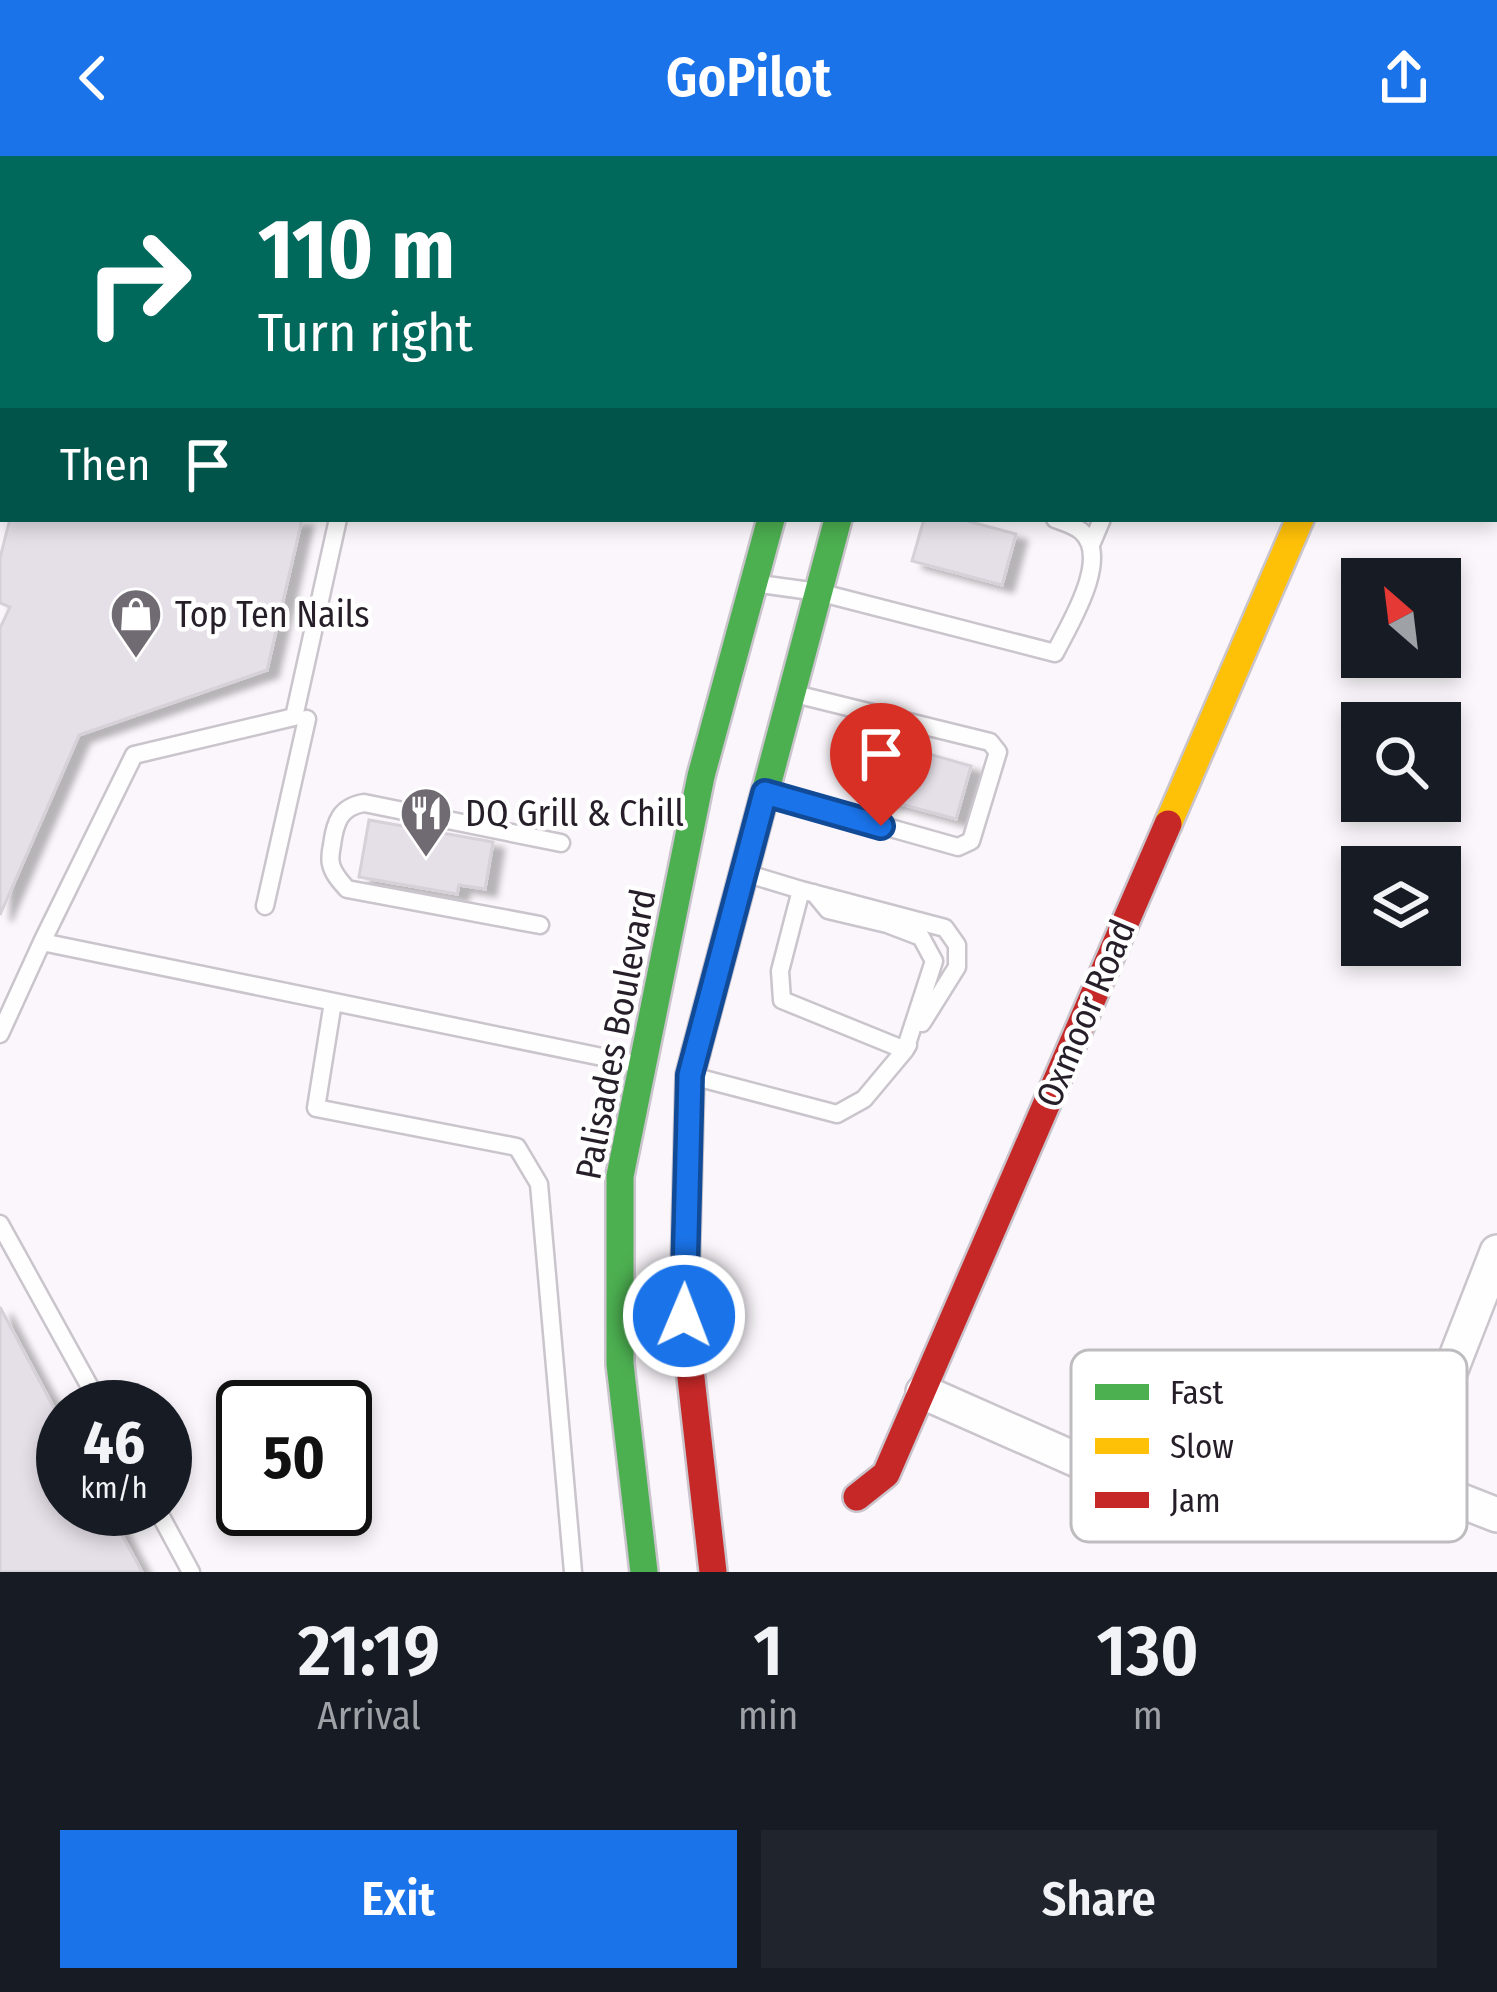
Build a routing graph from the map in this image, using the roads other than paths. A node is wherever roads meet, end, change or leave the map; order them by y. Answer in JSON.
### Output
{"nodes":[{"id":1,"x":337,"y":522,"type":"edge"},
{"id":2,"x":769,"y":522,"type":"edge"},
{"id":3,"x":837,"y":522,"type":"edge"},
{"id":4,"x":1060,"y":522,"type":"edge"},
{"id":5,"x":1101,"y":522,"type":"edge"},
{"id":6,"x":1299,"y":522,"type":"edge"},
{"id":7,"x":1090,"y":544,"type":"junction"},
{"id":8,"x":753,"y":584,"type":"junction"},
{"id":9,"x":818,"y":592,"type":"junction"},
{"id":10,"x":792,"y":694,"type":"junction"},
{"id":11,"x":307,"y":719,"type":"dead end"},
{"id":12,"x":765,"y":793,"type":"junction"},
{"id":13,"x":561,"y":843,"type":"dead end"},
{"id":14,"x":744,"y":873,"type":"junction"},
{"id":15,"x":808,"y":891,"type":"junction"},
{"id":16,"x":265,"y":905,"type":"dead end"},
{"id":17,"x":540,"y":926,"type":"dead end"},
{"id":18,"x":42,"y":942,"type":"junction"},
{"id":19,"x":333,"y":1002,"type":"junction"},
{"id":20,"x":0,"y":1034,"type":"edge"},
{"id":21,"x":904,"y":1050,"type":"junction"},
{"id":22,"x":666,"y":1070,"type":"junction"},
{"id":23,"x":0,"y":1224,"type":"edge"},
{"id":24,"x":1497,"y":1252,"type":"edge"},
{"id":25,"x":1459,"y":1350,"type":"edge"},
{"id":26,"x":85,"y":1380,"type":"edge"},
{"id":27,"x":923,"y":1392,"type":"junction"},
{"id":28,"x":1071,"y":1457,"type":"edge"},
{"id":29,"x":857,"y":1497,"type":"dead end"},
{"id":30,"x":1467,"y":1503,"type":"edge"},
{"id":31,"x":1497,"y":1515,"type":"edge"},
{"id":32,"x":172,"y":1536,"type":"edge"},
{"id":33,"x":191,"y":1572,"type":"edge"},
{"id":34,"x":572,"y":1572,"type":"edge"},
{"id":35,"x":644,"y":1572,"type":"edge"},
{"id":36,"x":712,"y":1572,"type":"edge"}],
"edges":[{"from":1,"to":18,"type":"lane"},
{"from":2,"to":8,"type":"main road","name":"Palisades Boulevard"},
{"from":3,"to":9,"type":"main road","name":"Palisades Boulevard"},
{"from":4,"to":7,"type":"lane"},
{"from":5,"to":7,"type":"lane"},
{"from":6,"to":27,"type":"main road","name":"Oxmoor Road"},
{"from":7,"to":9,"type":"lane"},
{"from":8,"to":9,"type":"lane"},
{"from":8,"to":22,"type":"main road","name":"Palisades Boulevard"},
{"from":9,"to":10,"type":"main road","name":"Palisades Boulevard"},
{"from":10,"to":12,"type":"main road","name":"Palisades Boulevard"},
{"from":10,"to":12,"type":"lane"},
{"from":11,"to":16,"type":"lane"},
{"from":12,"to":14,"type":"main road","name":"Palisades Boulevard"},
{"from":13,"to":17,"type":"lane"},
{"from":14,"to":15,"type":"lane"},
{"from":14,"to":22,"type":"main road","name":"Palisades Boulevard"},
{"from":15,"to":21,"type":"lane"},
{"from":15,"to":21,"type":"lane"},
{"from":15,"to":21,"type":"lane"},
{"from":18,"to":19,"type":"lane"},
{"from":18,"to":20,"type":"lane"},
{"from":19,"to":22,"type":"lane"},
{"from":19,"to":34,"type":"lane"},
{"from":21,"to":22,"type":"lane"},
{"from":22,"to":35,"type":"main road","name":"Palisades Boulevard"},
{"from":22,"to":36,"type":"main road","name":"Palisades Boulevard"},
{"from":23,"to":26,"type":"lane"},
{"from":24,"to":25,"type":"street"},
{"from":27,"to":28,"type":"street"},
{"from":27,"to":29,"type":"main road","name":"Oxmoor Road"},
{"from":30,"to":31,"type":"street"},
{"from":32,"to":33,"type":"lane"}]}
